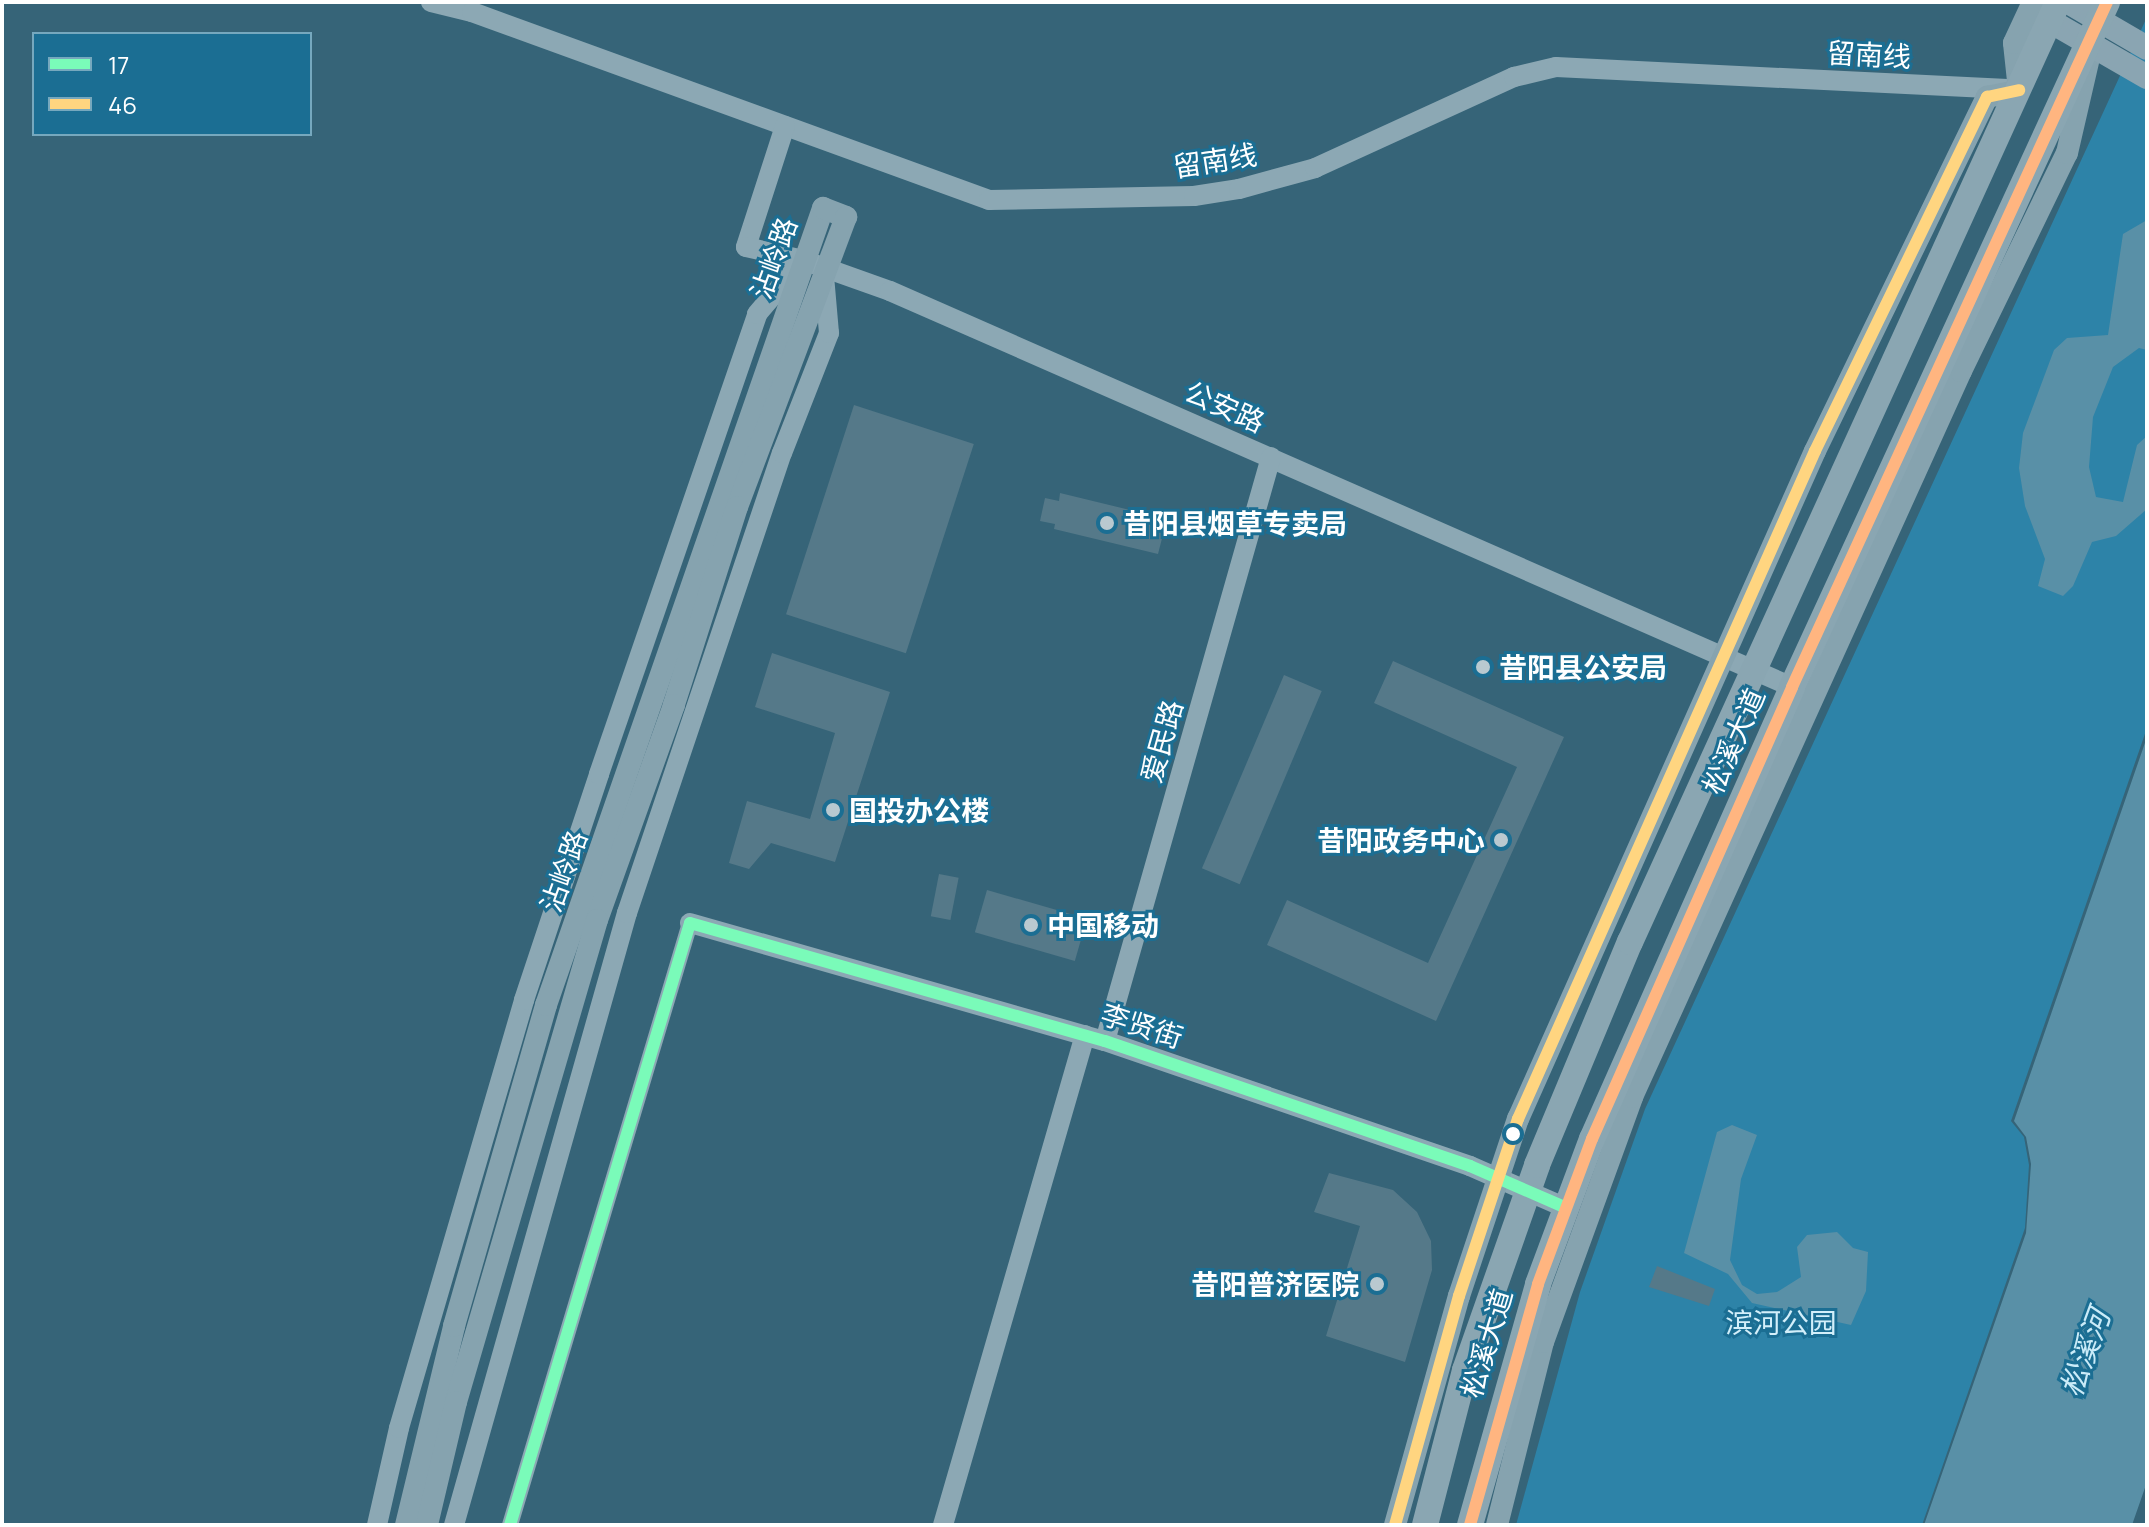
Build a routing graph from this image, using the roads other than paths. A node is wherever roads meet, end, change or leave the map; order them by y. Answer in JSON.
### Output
{"nodes":[{"id":1,"x":431,"y":2,"type":"edge"},
{"id":2,"x":2052,"y":7,"type":"edge"},
{"id":3,"x":2103,"y":16,"type":"edge"},
{"id":4,"x":2147,"y":48,"type":"edge"},
{"id":5,"x":2147,"y":77,"type":"edge"},
{"id":6,"x":2019,"y":90,"type":"junction"},
{"id":7,"x":785,"y":126,"type":"junction"},
{"id":8,"x":813,"y":264,"type":"junction"},
{"id":9,"x":1271,"y":457,"type":"junction"},
{"id":10,"x":1724,"y":655,"type":"junction"},
{"id":11,"x":1751,"y":668,"type":"junction"},
{"id":12,"x":1792,"y":687,"type":"junction"},
{"id":13,"x":690,"y":923,"type":"joint"},
{"id":14,"x":1095,"y":1038,"type":"junction"},
{"id":15,"x":1497,"y":1179,"type":"junction"},
{"id":16,"x":1528,"y":1192,"type":"junction"},
{"id":17,"x":1566,"y":1208,"type":"junction"},
{"id":18,"x":377,"y":1525,"type":"edge"},
{"id":19,"x":406,"y":1525,"type":"edge"},
{"id":20,"x":427,"y":1525,"type":"edge"},
{"id":21,"x":454,"y":1525,"type":"edge"},
{"id":22,"x":510,"y":1525,"type":"edge"},
{"id":23,"x":943,"y":1525,"type":"edge"},
{"id":24,"x":1395,"y":1525,"type":"edge"},
{"id":25,"x":1425,"y":1525,"type":"edge"},
{"id":26,"x":1470,"y":1525,"type":"edge"},
{"id":27,"x":1497,"y":1525,"type":"edge"}],
"edges":[{"from":1,"to":7,"type":"street","name":"留南线"},
{"from":2,"to":3,"type":"main road"},
{"from":2,"to":6,"type":"highway","name":"松溪大道"},
{"from":3,"to":4,"type":"main road"},
{"from":3,"to":5,"type":"main road"},
{"from":3,"to":12,"type":"highway","name":"松溪大道"},
{"from":3,"to":27,"type":"main road"},
{"from":6,"to":7,"type":"street","name":"留南线"},
{"from":6,"to":10,"type":"main road"},
{"from":6,"to":11,"type":"highway","name":"松溪大道"},
{"from":7,"to":8,"type":"street","name":"公安路"},
{"from":8,"to":9,"type":"street","name":"公安路"},
{"from":8,"to":18,"type":"street"},
{"from":8,"to":19,"type":"main road","name":"沾岭路"},
{"from":8,"to":20,"type":"main road","name":"沾岭路"},
{"from":8,"to":21,"type":"street"},
{"from":9,"to":10,"type":"street","name":"公安路"},
{"from":9,"to":14,"type":"street","name":"爱民路"},
{"from":10,"to":11,"type":"street","name":"公安路"},
{"from":10,"to":15,"type":"main road"},
{"from":11,"to":12,"type":"street","name":"公安路"},
{"from":11,"to":16,"type":"highway","name":"松溪大道"},
{"from":12,"to":17,"type":"highway","name":"松溪大道"},
{"from":13,"to":14,"type":"street","name":"李贤街"},
{"from":13,"to":22,"type":"street"},
{"from":14,"to":15,"type":"street","name":"李贤街"},
{"from":14,"to":23,"type":"street","name":"爱民路"},
{"from":15,"to":16,"type":"street","name":"李贤街"},
{"from":15,"to":24,"type":"main road"},
{"from":16,"to":17,"type":"street","name":"李贤街"},
{"from":16,"to":25,"type":"highway","name":"松溪大道"},
{"from":17,"to":26,"type":"highway","name":"松溪大道"}]}
